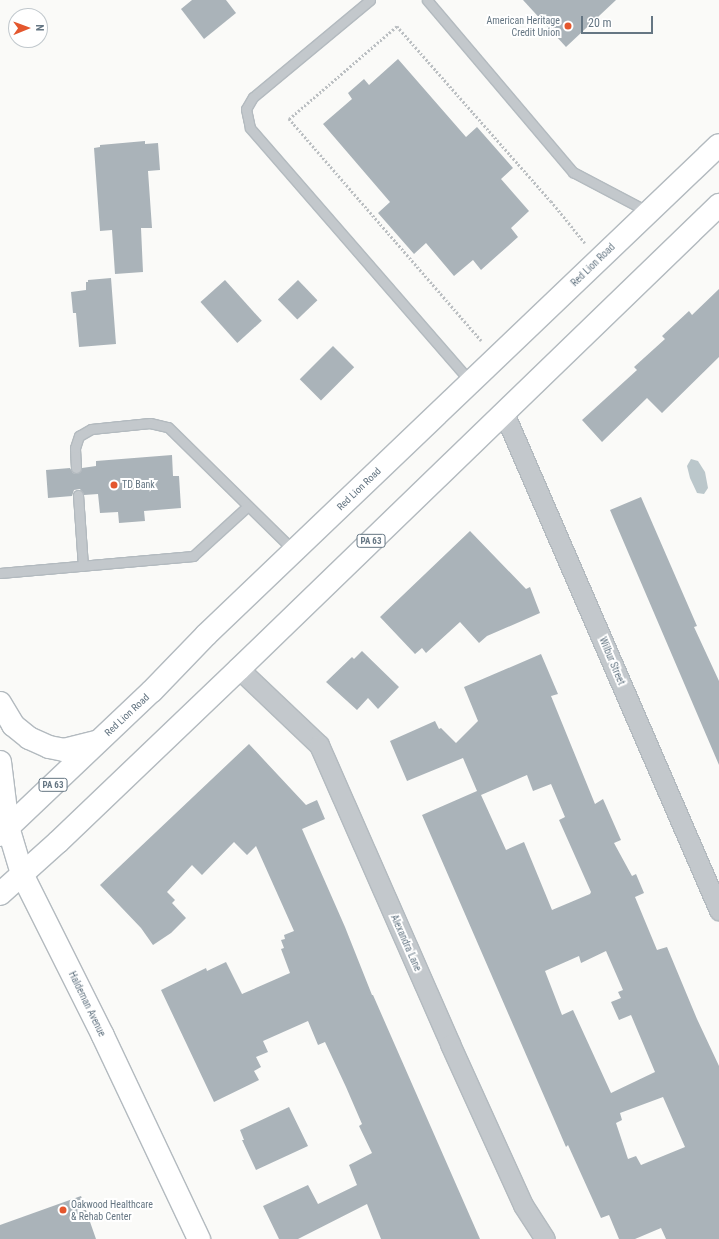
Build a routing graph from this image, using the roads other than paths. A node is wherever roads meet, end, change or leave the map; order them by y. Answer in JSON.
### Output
{"nodes":[{"id":1,"x":370,"y":0,"type":"edge"},
{"id":2,"x":427,"y":0,"type":"edge"},
{"id":3,"x":719,"y":144,"type":"edge"},
{"id":4,"x":719,"y":205,"type":"edge"},
{"id":5,"x":649,"y":212,"type":"junction"},
{"id":6,"x":471,"y":382,"type":"junction"},
{"id":7,"x":504,"y":412,"type":"junction"},
{"id":8,"x":76,"y":468,"type":"dead end"},
{"id":9,"x":78,"y":495,"type":"dead end"},
{"id":10,"x":248,"y":506,"type":"junction"},
{"id":11,"x":294,"y":551,"type":"junction"},
{"id":12,"x":83,"y":566,"type":"junction"},
{"id":13,"x":0,"y":573,"type":"edge"},
{"id":14,"x":239,"y":669,"type":"junction"},
{"id":15,"x":0,"y":704,"type":"edge"},
{"id":16,"x":98,"y":742,"type":"junction"},
{"id":17,"x":0,"y":762,"type":"edge"},
{"id":18,"x":4,"y":831,"type":"edge"},
{"id":19,"x":22,"y":874,"type":"junction"},
{"id":20,"x":0,"y":894,"type":"edge"},
{"id":21,"x":719,"y":910,"type":"edge"},
{"id":22,"x":199,"y":1239,"type":"edge"},
{"id":23,"x":545,"y":1239,"type":"edge"}],
"edges":[{"from":1,"to":6,"type":"lane"},
{"from":2,"to":5,"type":"lane"},
{"from":3,"to":5,"type":"main road","name":"Red Lion Road","number":"PA 63"},
{"from":4,"to":7,"type":"main road","number":"PA 63"},
{"from":5,"to":6,"type":"main road","name":"Red Lion Road","number":"PA 63"},
{"from":6,"to":11,"type":"main road","name":"Red Lion Road","number":"PA 63"},
{"from":7,"to":14,"type":"main road","number":"PA 63"},
{"from":7,"to":21,"type":"street","name":"Wilbur Street"},
{"from":8,"to":10,"type":"lane"},
{"from":9,"to":12,"type":"lane"},
{"from":10,"to":11,"type":"lane"},
{"from":10,"to":12,"type":"lane"},
{"from":11,"to":16,"type":"main road","name":"Red Lion Road","number":"PA 63"},
{"from":12,"to":13,"type":"lane"},
{"from":14,"to":19,"type":"main road","number":"PA 63"},
{"from":14,"to":23,"type":"street","name":"Alexandra Lane"},
{"from":15,"to":16,"type":"main road"},
{"from":16,"to":18,"type":"main road","name":"Red Lion Road","number":"PA 63"},
{"from":17,"to":18,"type":"main road","name":"Haldeman Avenue"},
{"from":18,"to":19,"type":"main road","name":"Haldeman Avenue"},
{"from":19,"to":20,"type":"main road","number":"PA 63"},
{"from":19,"to":22,"type":"main road","name":"Haldeman Avenue"}]}
